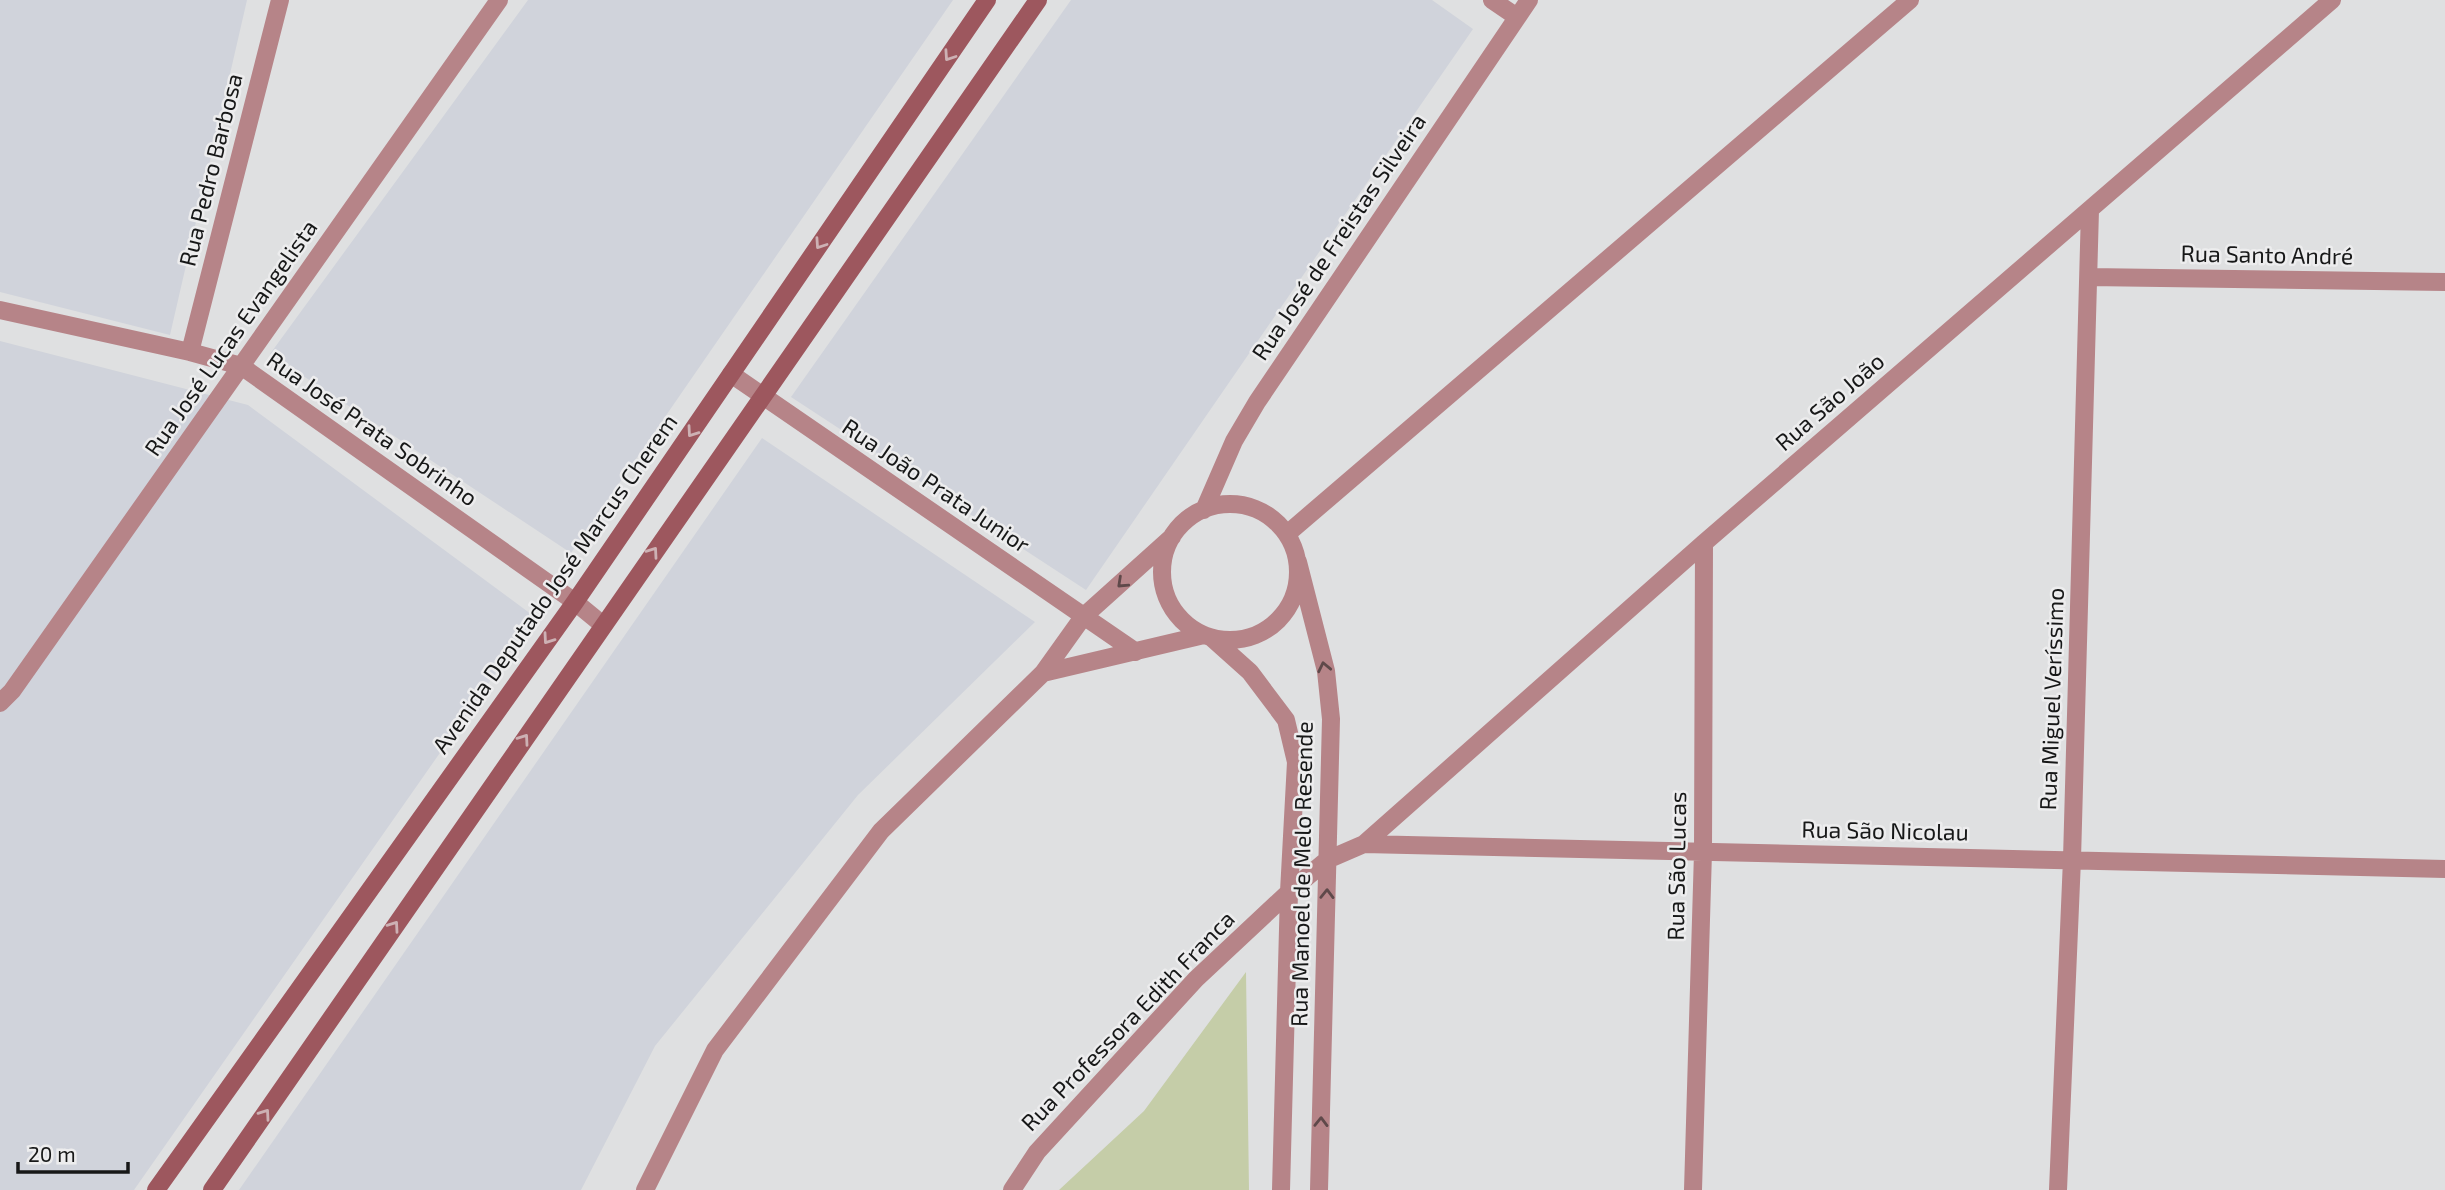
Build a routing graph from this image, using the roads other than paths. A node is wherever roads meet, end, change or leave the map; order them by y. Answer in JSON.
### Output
{"nodes":[{"id":1,"x":280,"y":0,"type":"edge"},
{"id":2,"x":499,"y":0,"type":"edge"},
{"id":3,"x":987,"y":0,"type":"edge"},
{"id":4,"x":1038,"y":0,"type":"edge"},
{"id":5,"x":1492,"y":0,"type":"edge"},
{"id":6,"x":1529,"y":0,"type":"edge"},
{"id":7,"x":1910,"y":0,"type":"edge"},
{"id":8,"x":2332,"y":0,"type":"edge"},
{"id":9,"x":1517,"y":17,"type":"junction"},
{"id":10,"x":2090,"y":210,"type":"junction"},
{"id":11,"x":2089,"y":277,"type":"junction"},
{"id":12,"x":2445,"y":282,"type":"edge"},
{"id":13,"x":0,"y":310,"type":"edge"},
{"id":14,"x":190,"y":352,"type":"junction"},
{"id":15,"x":241,"y":366,"type":"junction"},
{"id":16,"x":732,"y":374,"type":"junction"},
{"id":17,"x":762,"y":396,"type":"junction"},
{"id":18,"x":1203,"y":510,"type":"junction"},
{"id":19,"x":1287,"y":534,"type":"junction"},
{"id":20,"x":1172,"y":537,"type":"junction"},
{"id":21,"x":1704,"y":543,"type":"junction"},
{"id":22,"x":1298,"y":562,"type":"junction"},
{"id":23,"x":575,"y":602,"type":"junction"},
{"id":24,"x":1083,"y":617,"type":"junction"},
{"id":25,"x":603,"y":625,"type":"junction"},
{"id":26,"x":1208,"y":636,"type":"junction"},
{"id":27,"x":1136,"y":652,"type":"junction"},
{"id":28,"x":1043,"y":673,"type":"junction"},
{"id":29,"x":0,"y":703,"type":"edge"},
{"id":30,"x":1364,"y":844,"type":"junction"},
{"id":31,"x":1703,"y":852,"type":"junction"},
{"id":32,"x":2072,"y":859,"type":"junction"},
{"id":33,"x":1327,"y":860,"type":"junction"},
{"id":34,"x":2445,"y":869,"type":"edge"},
{"id":35,"x":1289,"y":892,"type":"junction"},
{"id":36,"x":156,"y":1190,"type":"edge"},
{"id":37,"x":212,"y":1190,"type":"edge"},
{"id":38,"x":645,"y":1190,"type":"edge"},
{"id":39,"x":1012,"y":1190,"type":"edge"},
{"id":40,"x":1281,"y":1190,"type":"edge"},
{"id":41,"x":1319,"y":1190,"type":"edge"},
{"id":42,"x":1693,"y":1190,"type":"edge"},
{"id":43,"x":2058,"y":1190,"type":"edge"}],
"edges":[{"from":1,"to":14,"type":"street","name":"Rua Pedro Barbosa"},
{"from":2,"to":15,"type":"street","name":"Rua José Lucas Evangelista"},
{"from":3,"to":16,"type":"main road","name":"Avenida Deputado José Marcus Cherem","one_way":true},
{"from":4,"to":17,"type":"main road"},
{"from":5,"to":9,"type":"street"},
{"from":6,"to":9,"type":"street","name":"Rua José de Freistas Silveira"},
{"from":7,"to":19,"type":"street"},
{"from":8,"to":10,"type":"street","name":"Rua São João"},
{"from":9,"to":18,"type":"street","name":"Rua José de Freistas Silveira"},
{"from":10,"to":11,"type":"street","name":"Rua Miguel Veríssimo"},
{"from":10,"to":21,"type":"street","name":"Rua São João"},
{"from":11,"to":12,"type":"street","name":"Rua Santo André"},
{"from":11,"to":32,"type":"street","name":"Rua Miguel Veríssimo"},
{"from":13,"to":14,"type":"street","name":"Rua José Prata Sobrinho"},
{"from":14,"to":15,"type":"street","name":"Rua José Prata Sobrinho"},
{"from":15,"to":23,"type":"street","name":"Rua José Prata Sobrinho"},
{"from":15,"to":29,"type":"street","name":"Rua José Lucas Evangelista"},
{"from":16,"to":17,"type":"street","name":"Rua João Prata Junior"},
{"from":16,"to":23,"type":"main road","name":"Avenida Deputado José Marcus Cherem","one_way":true},
{"from":17,"to":24,"type":"street","name":"Rua João Prata Junior"},
{"from":25,"to":17,"type":"main road","one_way":true},
{"from":18,"to":19,"type":"street"},
{"from":18,"to":20,"type":"street"},
{"from":19,"to":22,"type":"street"},
{"from":20,"to":24,"type":"street","one_way":true},
{"from":20,"to":26,"type":"street"},
{"from":21,"to":30,"type":"street","name":"Rua São João"},
{"from":21,"to":31,"type":"street","name":"Rua São Lucas"},
{"from":22,"to":26,"type":"street"},
{"from":33,"to":22,"type":"street","name":"Rua Manoel de Melo Resende","one_way":true},
{"from":23,"to":25,"type":"street","name":"Rua José Prata Sobrinho"},
{"from":23,"to":36,"type":"main road","name":"Avenida Deputado José Marcus Cherem","one_way":true},
{"from":24,"to":27,"type":"street","name":"Rua João Prata Junior"},
{"from":24,"to":28,"type":"street"},
{"from":37,"to":25,"type":"main road","one_way":true},
{"from":26,"to":27,"type":"street"},
{"from":26,"to":35,"type":"street","name":"Rua Manoel de Melo Resende"},
{"from":27,"to":28,"type":"street"},
{"from":28,"to":38,"type":"street"},
{"from":30,"to":31,"type":"street","name":"Rua São Nicolau"},
{"from":30,"to":33,"type":"street","name":"Rua São Nicolau"},
{"from":31,"to":32,"type":"street","name":"Rua São Nicolau"},
{"from":31,"to":42,"type":"street","name":"Rua São Lucas"},
{"from":32,"to":34,"type":"street","name":"Rua São Nicolau"},
{"from":32,"to":43,"type":"street","name":"Rua Miguel Veríssimo"},
{"from":33,"to":35,"type":"street","name":"Rua Professora Edith Franca"},
{"from":41,"to":33,"type":"street","name":"Rua Manoel de Melo Resende","one_way":true},
{"from":35,"to":39,"type":"street","name":"Rua Professora Edith Franca"},
{"from":35,"to":40,"type":"street","name":"Rua Manoel de Melo Resende"}]}
